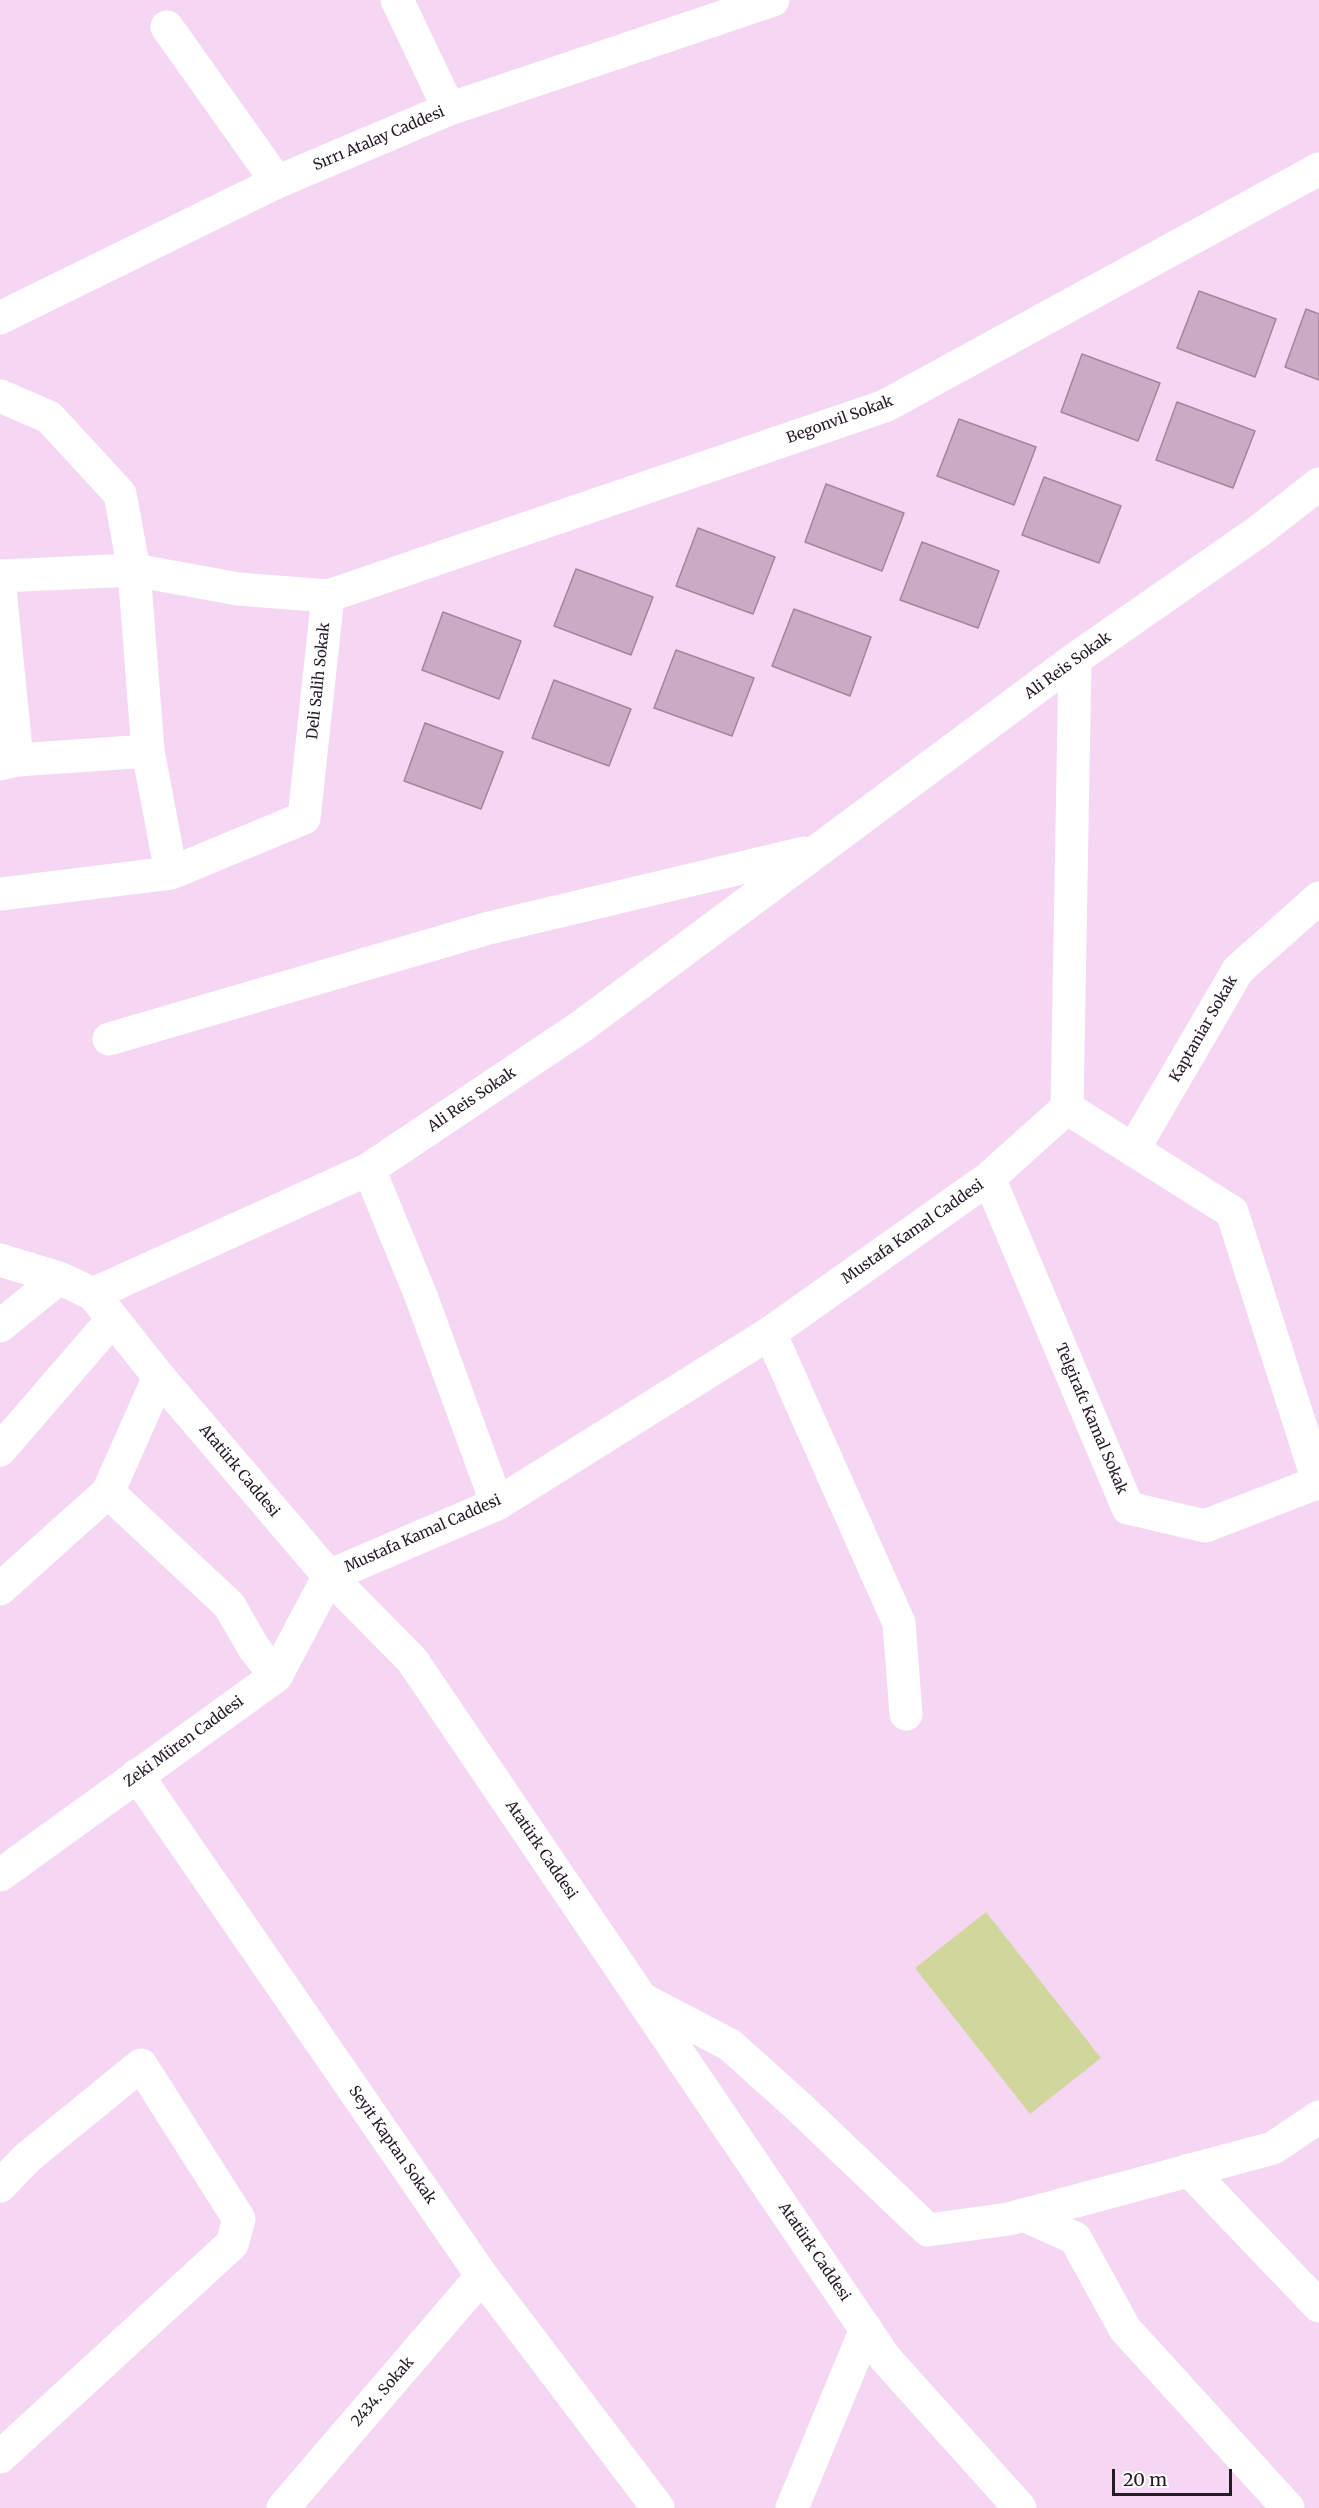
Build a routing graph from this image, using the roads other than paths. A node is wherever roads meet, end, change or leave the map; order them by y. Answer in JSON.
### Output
{"nodes":[{"id":1,"x":397,"y":0,"type":"edge"},
{"id":2,"x":774,"y":0,"type":"edge"},
{"id":3,"x":167,"y":27,"type":"dead end"},
{"id":4,"x":449,"y":109,"type":"junction"},
{"id":5,"x":1319,"y":169,"type":"edge"},
{"id":6,"x":277,"y":182,"type":"junction"},
{"id":7,"x":0,"y":318,"type":"edge"},
{"id":8,"x":0,"y":396,"type":"edge"},
{"id":9,"x":1319,"y":484,"type":"edge"},
{"id":10,"x":134,"y":570,"type":"junction"},
{"id":11,"x":0,"y":576,"type":"edge"},
{"id":12,"x":0,"y":589,"type":"edge"},
{"id":13,"x":328,"y":596,"type":"junction"},
{"id":14,"x":1075,"y":659,"type":"junction"},
{"id":15,"x":148,"y":752,"type":"junction"},
{"id":16,"x":9,"y":762,"type":"edge"},
{"id":17,"x":818,"y":850,"type":"junction"},
{"id":18,"x":171,"y":873,"type":"junction"},
{"id":19,"x":0,"y":894,"type":"edge"},
{"id":20,"x":1319,"y":898,"type":"edge"},
{"id":21,"x":109,"y":1039,"type":"dead end"},
{"id":22,"x":1067,"y":1108,"type":"junction"},
{"id":23,"x":1133,"y":1150,"type":"junction"},
{"id":24,"x":369,"y":1169,"type":"junction"},
{"id":25,"x":989,"y":1179,"type":"junction"},
{"id":26,"x":0,"y":1260,"type":"edge"},
{"id":27,"x":59,"y":1278,"type":"junction"},
{"id":28,"x":103,"y":1306,"type":"junction"},
{"id":29,"x":0,"y":1326,"type":"edge"},
{"id":30,"x":770,"y":1333,"type":"junction"},
{"id":31,"x":159,"y":1377,"type":"junction"},
{"id":32,"x":0,"y":1450,"type":"edge"},
{"id":33,"x":1319,"y":1483,"type":"edge"},
{"id":34,"x":108,"y":1492,"type":"junction"},
{"id":35,"x":496,"y":1504,"type":"junction"},
{"id":36,"x":329,"y":1576,"type":"junction"},
{"id":37,"x":0,"y":1590,"type":"edge"},
{"id":38,"x":276,"y":1676,"type":"junction"},
{"id":39,"x":906,"y":1714,"type":"dead end"},
{"id":40,"x":137,"y":1776,"type":"junction"},
{"id":41,"x":0,"y":1875,"type":"edge"},
{"id":42,"x":642,"y":1999,"type":"junction"},
{"id":43,"x":1319,"y":2117,"type":"edge"},
{"id":44,"x":1189,"y":2170,"type":"junction"},
{"id":45,"x":0,"y":2186,"type":"edge"},
{"id":46,"x":1023,"y":2215,"type":"junction"},
{"id":47,"x":482,"y":2276,"type":"junction"},
{"id":48,"x":1319,"y":2306,"type":"edge"},
{"id":49,"x":866,"y":2329,"type":"junction"},
{"id":50,"x":0,"y":2457,"type":"edge"},
{"id":51,"x":283,"y":2508,"type":"edge"},
{"id":52,"x":658,"y":2508,"type":"edge"},
{"id":53,"x":792,"y":2508,"type":"edge"},
{"id":54,"x":1020,"y":2508,"type":"edge"},
{"id":55,"x":1288,"y":2508,"type":"edge"}],
"edges":[{"from":1,"to":4,"type":"street"},
{"from":2,"to":4,"type":"street","name":"Sırrı Atalay Caddesi"},
{"from":3,"to":6,"type":"street"},
{"from":4,"to":6,"type":"street","name":"Sırrı Atalay Caddesi"},
{"from":5,"to":13,"type":"street","name":"Begonvil Sokak"},
{"from":6,"to":7,"type":"street","name":"Sırrı Atalay Caddesi"},
{"from":8,"to":10,"type":"street"},
{"from":9,"to":14,"type":"street","name":"Ali Reis Sokak"},
{"from":10,"to":11,"type":"street"},
{"from":10,"to":13,"type":"street"},
{"from":10,"to":15,"type":"street"},
{"from":12,"to":16,"type":"street"},
{"from":13,"to":18,"type":"street","name":"Deli Salih Sokak"},
{"from":14,"to":17,"type":"street","name":"Ali Reis Sokak"},
{"from":14,"to":22,"type":"street"},
{"from":15,"to":16,"type":"street"},
{"from":15,"to":18,"type":"street"},
{"from":17,"to":21,"type":"street","name":"Ali Reis Sokak"},
{"from":17,"to":24,"type":"street","name":"Ali Reis Sokak"},
{"from":18,"to":19,"type":"street","name":"Deli Salih Sokak"},
{"from":20,"to":23,"type":"street","name":"Kaptaniar Sokak"},
{"from":22,"to":23,"type":"street"},
{"from":22,"to":25,"type":"street","name":"Mustafa Kamal Caddesi"},
{"from":23,"to":33,"type":"street"},
{"from":24,"to":28,"type":"street","name":"Ali Reis Sokak"},
{"from":24,"to":35,"type":"street"},
{"from":25,"to":30,"type":"street","name":"Mustafa Kamal Caddesi"},
{"from":25,"to":33,"type":"street","name":"Telgirafc Kamal Sokak"},
{"from":26,"to":27,"type":"street","name":"Atatürk Caddesi"},
{"from":27,"to":28,"type":"street","name":"Atatürk Caddesi"},
{"from":27,"to":29,"type":"street"},
{"from":28,"to":31,"type":"street","name":"Atatürk Caddesi"},
{"from":28,"to":32,"type":"street"},
{"from":30,"to":35,"type":"street","name":"Mustafa Kamal Caddesi"},
{"from":30,"to":39,"type":"street"},
{"from":31,"to":34,"type":"street"},
{"from":31,"to":36,"type":"street","name":"Atatürk Caddesi"},
{"from":34,"to":37,"type":"street"},
{"from":34,"to":38,"type":"street"},
{"from":35,"to":36,"type":"street","name":"Mustafa Kamal Caddesi"},
{"from":36,"to":38,"type":"street","name":"Zeki Müren Caddesi"},
{"from":36,"to":42,"type":"street","name":"Atatürk Caddesi"},
{"from":38,"to":40,"type":"street","name":"Zeki Müren Caddesi"},
{"from":40,"to":41,"type":"street","name":"Zeki Müren Caddesi"},
{"from":40,"to":47,"type":"street","name":"Seyit Kaptan Sokak"},
{"from":42,"to":46,"type":"street"},
{"from":42,"to":49,"type":"street","name":"Atatürk Caddesi"},
{"from":43,"to":44,"type":"street"},
{"from":44,"to":46,"type":"street"},
{"from":44,"to":48,"type":"street"},
{"from":45,"to":50,"type":"street"},
{"from":46,"to":55,"type":"street"},
{"from":47,"to":51,"type":"street","name":"2434. Sokak"},
{"from":47,"to":52,"type":"street","name":"Seyit Kaptan Sokak"},
{"from":49,"to":53,"type":"street"},
{"from":49,"to":54,"type":"street","name":"Atatürk Caddesi"}]}
